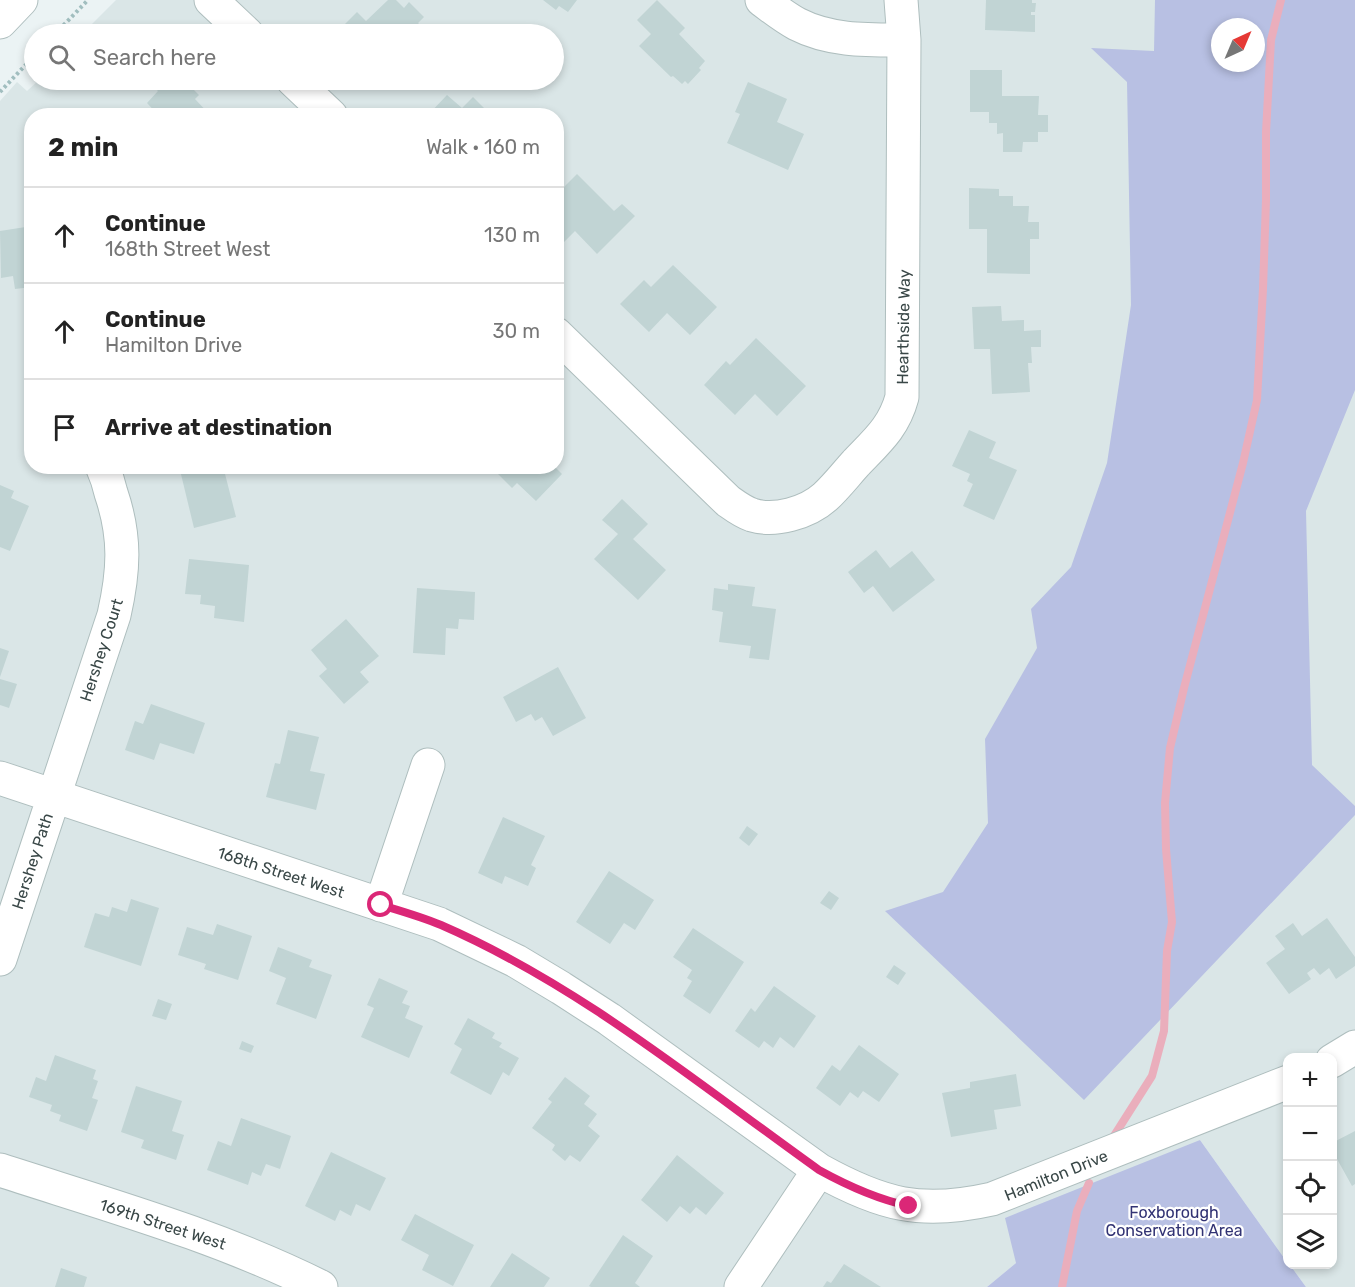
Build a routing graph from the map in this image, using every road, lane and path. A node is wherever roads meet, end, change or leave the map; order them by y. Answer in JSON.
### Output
{"nodes":[{"id":1,"x":21,"y":0,"type":"edge"},
{"id":2,"x":88,"y":0,"type":"edge"},
{"id":3,"x":211,"y":0,"type":"edge"},
{"id":4,"x":762,"y":0,"type":"edge"},
{"id":5,"x":900,"y":0,"type":"edge"},
{"id":6,"x":0,"y":22,"type":"edge"},
{"id":7,"x":65,"y":24,"type":"edge"},
{"id":8,"x":236,"y":24,"type":"edge"},
{"id":9,"x":904,"y":40,"type":"junction"},
{"id":10,"x":24,"y":67,"type":"edge"},
{"id":11,"x":304,"y":90,"type":"edge"},
{"id":12,"x":0,"y":92,"type":"edge"},
{"id":13,"x":323,"y":108,"type":"edge"},
{"id":14,"x":564,"y":342,"type":"edge"},
{"id":15,"x":105,"y":474,"type":"edge"},
{"id":16,"x":428,"y":765,"type":"dead end"},
{"id":17,"x":0,"y":778,"type":"edge"},
{"id":18,"x":53,"y":796,"type":"junction"},
{"id":19,"x":381,"y":905,"type":"junction"},
{"id":20,"x":0,"y":959,"type":"edge"},
{"id":21,"x":1355,"y":1047,"type":"edge"},
{"id":22,"x":1337,"y":1058,"type":"edge"},
{"id":23,"x":1283,"y":1084,"type":"edge"},
{"id":24,"x":0,"y":1170,"type":"edge"},
{"id":25,"x":819,"y":1170,"type":"junction"},
{"id":26,"x":321,"y":1287,"type":"edge"},
{"id":27,"x":741,"y":1287,"type":"edge"}],
"edges":[{"from":1,"to":6,"type":"street"},
{"from":2,"to":7,"type":"path"},
{"from":3,"to":8,"type":"street"},
{"from":4,"to":9,"type":"street"},
{"from":5,"to":9,"type":"street","name":"Hearthside Way"},
{"from":9,"to":14,"type":"street","name":"Hearthside Way"},
{"from":10,"to":12,"type":"path"},
{"from":11,"to":13,"type":"street"},
{"from":15,"to":18,"type":"street","name":"Hershey Court"},
{"from":16,"to":19,"type":"street"},
{"from":17,"to":18,"type":"street","name":"168th Street West"},
{"from":18,"to":19,"type":"street","name":"168th Street West"},
{"from":18,"to":20,"type":"street","name":"Hershey Path"},
{"from":19,"to":25,"type":"street","name":"168th Street West"},
{"from":21,"to":22,"type":"street"},
{"from":23,"to":25,"type":"street","name":"Hamilton Drive"},
{"from":24,"to":26,"type":"street","name":"169th Street West"},
{"from":25,"to":27,"type":"street"}]}
